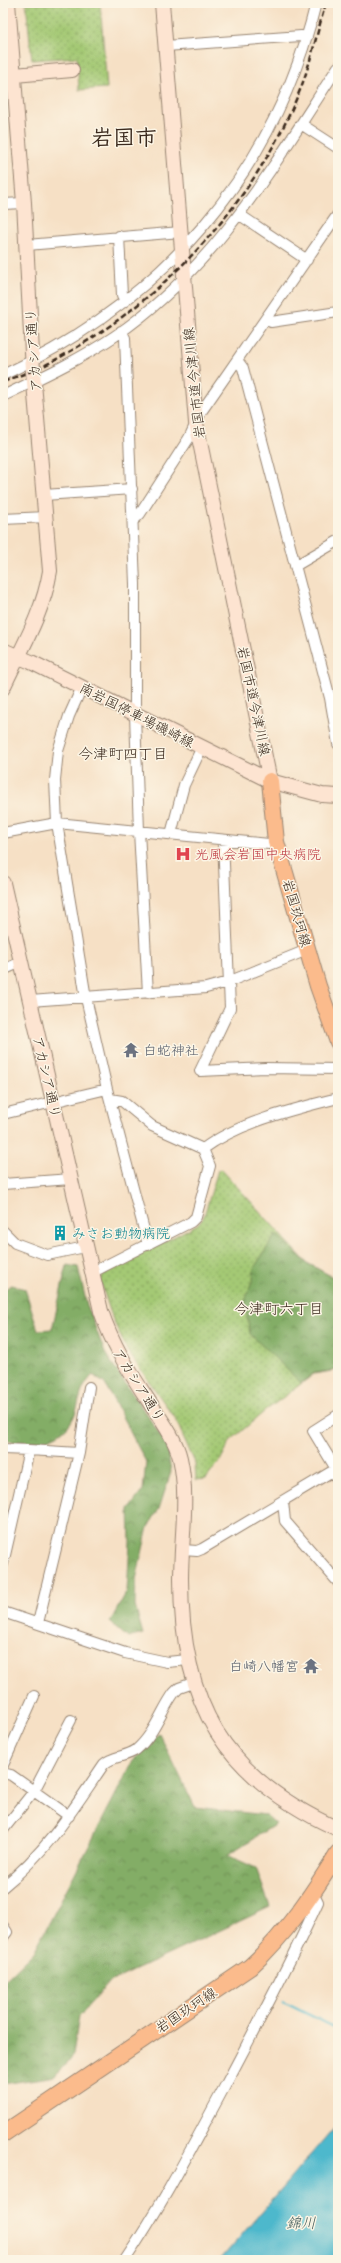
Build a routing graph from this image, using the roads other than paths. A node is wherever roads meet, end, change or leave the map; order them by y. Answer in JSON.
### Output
{"nodes":[{"id":1,"x":8,"y":3,"type":"edge"},
{"id":2,"x":162,"y":3,"type":"edge"},
{"id":3,"x":316,"y":3,"type":"edge"},
{"id":4,"x":307,"y":37,"type":"junction"},
{"id":5,"x":166,"y":46,"type":"junction"},
{"id":6,"x":338,"y":67,"type":"edge"},
{"id":7,"x":72,"y":70,"type":"dead end"},
{"id":8,"x":8,"y":75,"type":"edge"},
{"id":9,"x":301,"y":124,"type":"junction"},
{"id":10,"x":338,"y":148,"type":"edge"},
{"id":11,"x":24,"y":203,"type":"junction"},
{"id":12,"x":3,"y":204,"type":"edge"},
{"id":13,"x":338,"y":214,"type":"edge"},
{"id":14,"x":240,"y":215,"type":"junction"},
{"id":15,"x":181,"y":232,"type":"junction"},
{"id":16,"x":119,"y":236,"type":"junction"},
{"id":17,"x":27,"y":245,"type":"junction"},
{"id":18,"x":182,"y":251,"type":"junction"},
{"id":19,"x":307,"y":260,"type":"junction"},
{"id":20,"x":184,"y":279,"type":"junction"},
{"id":21,"x":125,"y":301,"type":"junction"},
{"id":22,"x":338,"y":312,"type":"edge"},
{"id":23,"x":266,"y":320,"type":"junction"},
{"id":24,"x":121,"y":331,"type":"junction"},
{"id":25,"x":33,"y":360,"type":"junction"},
{"id":26,"x":237,"y":360,"type":"junction"},
{"id":27,"x":3,"y":375,"type":"edge"},
{"id":28,"x":35,"y":382,"type":"junction"},
{"id":29,"x":3,"y":396,"type":"edge"},
{"id":30,"x":196,"y":423,"type":"junction"},
{"id":31,"x":132,"y":489,"type":"junction"},
{"id":32,"x":44,"y":495,"type":"junction"},
{"id":33,"x":47,"y":517,"type":"junction"},
{"id":34,"x":3,"y":519,"type":"edge"},
{"id":35,"x":133,"y":521,"type":"junction"},
{"id":36,"x":338,"y":541,"type":"edge"},
{"id":37,"x":296,"y":566,"type":"junction"},
{"id":38,"x":3,"y":650,"type":"edge"},
{"id":39,"x":19,"y":656,"type":"junction"},
{"id":40,"x":82,"y":687,"type":"junction"},
{"id":41,"x":3,"y":688,"type":"edge"},
{"id":42,"x":135,"y":714,"type":"junction"},
{"id":43,"x":338,"y":744,"type":"edge"},
{"id":44,"x":202,"y":747,"type":"junction"},
{"id":45,"x":270,"y":781,"type":"junction"},
{"id":46,"x":338,"y":796,"type":"edge"},
{"id":47,"x":58,"y":823,"type":"junction"},
{"id":48,"x":139,"y":831,"type":"junction"},
{"id":49,"x":3,"y":833,"type":"edge"},
{"id":50,"x":171,"y":834,"type":"junction"},
{"id":51,"x":223,"y":840,"type":"junction"},
{"id":52,"x":276,"y":842,"type":"junction"},
{"id":53,"x":3,"y":883,"type":"edge"},
{"id":54,"x":307,"y":950,"type":"junction"},
{"id":55,"x":21,"y":962,"type":"junction"},
{"id":56,"x":3,"y":970,"type":"edge"},
{"id":57,"x":228,"y":982,"type":"junction"},
{"id":58,"x":148,"y":993,"type":"junction"},
{"id":59,"x":86,"y":998,"type":"junction"},
{"id":60,"x":30,"y":1001,"type":"junction"},
{"id":61,"x":338,"y":1042,"type":"edge"},
{"id":62,"x":338,"y":1069,"type":"edge"},
{"id":63,"x":108,"y":1094,"type":"junction"},
{"id":64,"x":338,"y":1098,"type":"edge"},
{"id":65,"x":52,"y":1103,"type":"junction"},
{"id":66,"x":3,"y":1114,"type":"edge"},
{"id":67,"x":203,"y":1149,"type":"junction"},
{"id":68,"x":71,"y":1180,"type":"junction"},
{"id":69,"x":3,"y":1184,"type":"edge"},
{"id":70,"x":3,"y":1231,"type":"edge"},
{"id":71,"x":148,"y":1245,"type":"junction"},
{"id":72,"x":86,"y":1247,"type":"junction"},
{"id":73,"x":91,"y":1273,"type":"junction"},
{"id":74,"x":89,"y":1387,"type":"dead end"},
{"id":75,"x":338,"y":1415,"type":"edge"},
{"id":76,"x":3,"y":1449,"type":"edge"},
{"id":77,"x":29,"y":1450,"type":"junction"},
{"id":78,"x":79,"y":1453,"type":"junction"},
{"id":79,"x":336,"y":1475,"type":"edge"},
{"id":80,"x":283,"y":1501,"type":"junction"},
{"id":81,"x":183,"y":1550,"type":"junction"},
{"id":82,"x":3,"y":1564,"type":"edge"},
{"id":83,"x":338,"y":1582,"type":"edge"},
{"id":84,"x":3,"y":1612,"type":"edge"},
{"id":85,"x":38,"y":1623,"type":"junction"},
{"id":86,"x":188,"y":1660,"type":"junction"},
{"id":87,"x":193,"y":1684,"type":"junction"},
{"id":88,"x":34,"y":1696,"type":"dead end"},
{"id":89,"x":71,"y":1720,"type":"dead end"},
{"id":90,"x":3,"y":1765,"type":"edge"},
{"id":91,"x":3,"y":1773,"type":"edge"},
{"id":92,"x":34,"y":1791,"type":"junction"},
{"id":93,"x":69,"y":1816,"type":"junction"},
{"id":94,"x":338,"y":1829,"type":"edge"},
{"id":95,"x":3,"y":1830,"type":"edge"},
{"id":96,"x":338,"y":1853,"type":"edge"},
{"id":97,"x":3,"y":1887,"type":"edge"},
{"id":98,"x":313,"y":1892,"type":"junction"},
{"id":99,"x":3,"y":1926,"type":"edge"},
{"id":100,"x":3,"y":1937,"type":"edge"},
{"id":101,"x":3,"y":2134,"type":"edge"},
{"id":102,"x":125,"y":2260,"type":"edge"}],
"edges":[{"from":1,"to":8,"type":"street","name":"アカシア通り"},
{"from":2,"to":5,"type":"street","name":"岩国市道今津川線"},
{"from":3,"to":4,"type":"street"},
{"from":4,"to":5,"type":"street"},
{"from":4,"to":18,"type":"street"},
{"from":5,"to":15,"type":"street","name":"岩国市道今津川線"},
{"from":6,"to":9,"type":"street"},
{"from":7,"to":8,"type":"street"},
{"from":8,"to":11,"type":"street","name":"アカシア通り"},
{"from":9,"to":10,"type":"street"},
{"from":9,"to":14,"type":"street"},
{"from":11,"to":12,"type":"street"},
{"from":11,"to":17,"type":"street","name":"アカシア通り"},
{"from":13,"to":19,"type":"street"},
{"from":14,"to":19,"type":"street"},
{"from":14,"to":20,"type":"street"},
{"from":15,"to":16,"type":"street"},
{"from":15,"to":18,"type":"street","name":"岩国市道今津川線"},
{"from":16,"to":17,"type":"street"},
{"from":16,"to":21,"type":"street"},
{"from":17,"to":25,"type":"street","name":"アカシア通り"},
{"from":18,"to":20,"type":"street","name":"岩国市道今津川線"},
{"from":18,"to":21,"type":"street"},
{"from":19,"to":23,"type":"street"},
{"from":20,"to":24,"type":"street"},
{"from":20,"to":30,"type":"street","name":"岩国市道今津川線"},
{"from":21,"to":25,"type":"street"},
{"from":22,"to":23,"type":"street"},
{"from":23,"to":26,"type":"street"},
{"from":24,"to":28,"type":"street"},
{"from":24,"to":31,"type":"street"},
{"from":25,"to":27,"type":"street"},
{"from":25,"to":28,"type":"street","name":"アカシア通り"},
{"from":26,"to":30,"type":"street"},
{"from":26,"to":37,"type":"street"},
{"from":28,"to":29,"type":"street"},
{"from":28,"to":32,"type":"street","name":"アカシア通り"},
{"from":30,"to":35,"type":"street"},
{"from":30,"to":45,"type":"street","name":"岩国市道今津川線"},
{"from":31,"to":32,"type":"street"},
{"from":31,"to":35,"type":"street"},
{"from":32,"to":33,"type":"street","name":"アカシア通り"},
{"from":33,"to":34,"type":"street"},
{"from":33,"to":39,"type":"street","name":"アカシア通り"},
{"from":35,"to":42,"type":"street"},
{"from":36,"to":37,"type":"street"},
{"from":37,"to":43,"type":"street"},
{"from":38,"to":39,"type":"street","name":"南岩国停車場磯崎線"},
{"from":39,"to":40,"type":"street","name":"南岩国停車場磯崎線"},
{"from":39,"to":41,"type":"street","name":"アカシア通り"},
{"from":40,"to":42,"type":"street","name":"南岩国停車場磯崎線"},
{"from":40,"to":47,"type":"street"},
{"from":42,"to":44,"type":"street","name":"南岩国停車場磯崎線"},
{"from":42,"to":48,"type":"street"},
{"from":44,"to":45,"type":"street","name":"南岩国停車場磯崎線"},
{"from":44,"to":50,"type":"street"},
{"from":45,"to":46,"type":"street","name":"南岩国停車場磯崎線"},
{"from":45,"to":52,"type":"main road","name":"岩国玖珂線"},
{"from":47,"to":48,"type":"street"},
{"from":47,"to":49,"type":"street"},
{"from":47,"to":59,"type":"street"},
{"from":48,"to":50,"type":"street"},
{"from":48,"to":58,"type":"street"},
{"from":50,"to":51,"type":"street"},
{"from":51,"to":52,"type":"street"},
{"from":51,"to":57,"type":"street"},
{"from":52,"to":54,"type":"main road","name":"岩国玖珂線"},
{"from":53,"to":55,"type":"street","name":"アカシア通り"},
{"from":54,"to":57,"type":"street"},
{"from":54,"to":61,"type":"main road","name":"岩国玖珂線"},
{"from":55,"to":56,"type":"street"},
{"from":55,"to":60,"type":"street","name":"アカシア通り"},
{"from":57,"to":58,"type":"street"},
{"from":57,"to":62,"type":"street"},
{"from":58,"to":59,"type":"street"},
{"from":59,"to":60,"type":"street"},
{"from":59,"to":63,"type":"street"},
{"from":60,"to":65,"type":"street","name":"アカシア通り"},
{"from":63,"to":65,"type":"street"},
{"from":63,"to":67,"type":"street"},
{"from":63,"to":71,"type":"street"},
{"from":64,"to":67,"type":"street"},
{"from":65,"to":66,"type":"street"},
{"from":65,"to":68,"type":"street","name":"アカシア通り"},
{"from":67,"to":71,"type":"street"},
{"from":68,"to":69,"type":"street"},
{"from":68,"to":72,"type":"street","name":"アカシア通り"},
{"from":70,"to":72,"type":"street"},
{"from":71,"to":73,"type":"street"},
{"from":72,"to":73,"type":"street","name":"アカシア通り"},
{"from":73,"to":81,"type":"street","name":"アカシア通り"},
{"from":74,"to":78,"type":"street"},
{"from":75,"to":79,"type":"street"},
{"from":76,"to":77,"type":"street"},
{"from":77,"to":78,"type":"street"},
{"from":77,"to":82,"type":"street"},
{"from":78,"to":85,"type":"street"},
{"from":79,"to":80,"type":"street"},
{"from":80,"to":81,"type":"street"},
{"from":80,"to":83,"type":"street"},
{"from":81,"to":86,"type":"street","name":"アカシア通り"},
{"from":84,"to":85,"type":"street"},
{"from":85,"to":86,"type":"street"},
{"from":86,"to":87,"type":"street","name":"アカシア通り"},
{"from":87,"to":93,"type":"street"},
{"from":87,"to":94,"type":"street","name":"アカシア通り"},
{"from":88,"to":90,"type":"street"},
{"from":89,"to":92,"type":"street"},
{"from":91,"to":92,"type":"street"},
{"from":92,"to":93,"type":"street"},
{"from":92,"to":95,"type":"street"},
{"from":93,"to":97,"type":"street"},
{"from":96,"to":98,"type":"main road","name":"岩国玖珂線"},
{"from":98,"to":101,"type":"main road","name":"岩国玖珂線"},
{"from":98,"to":102,"type":"street"},
{"from":99,"to":100,"type":"street"}]}
